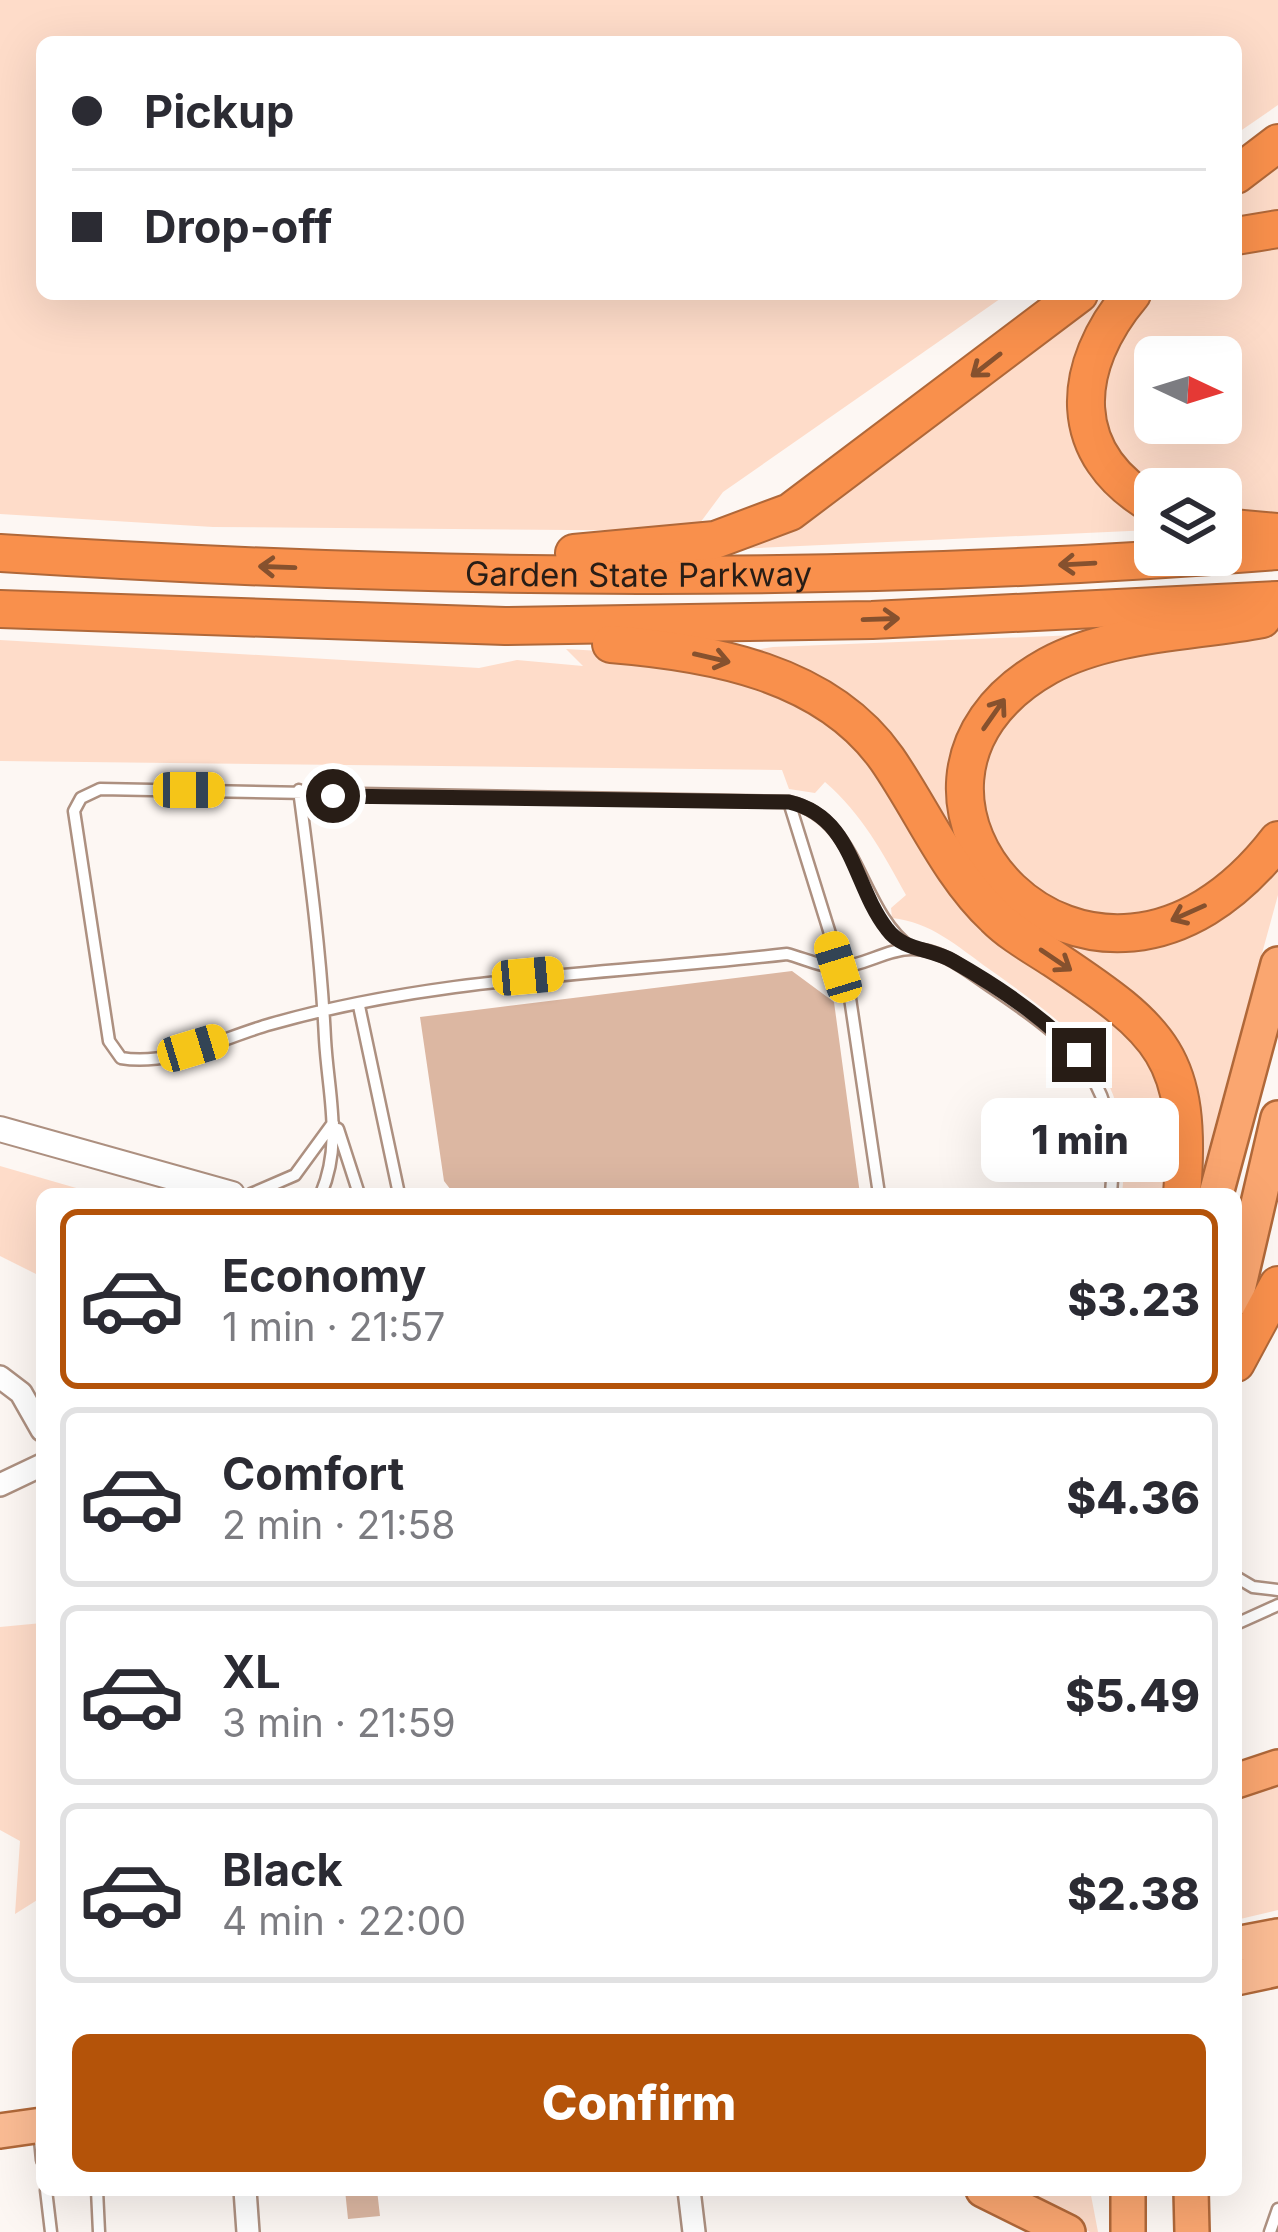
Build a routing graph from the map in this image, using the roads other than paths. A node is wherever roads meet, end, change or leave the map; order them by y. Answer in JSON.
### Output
{"nodes":[{"id":1,"x":1278,"y":143,"type":"edge"},
{"id":2,"x":1242,"y":170,"type":"edge"},
{"id":3,"x":1278,"y":230,"type":"edge"},
{"id":4,"x":1242,"y":235,"type":"edge"},
{"id":5,"x":1071,"y":300,"type":"edge"},
{"id":6,"x":1128,"y":300,"type":"edge"},
{"id":7,"x":1134,"y":489,"type":"edge"},
{"id":8,"x":1242,"y":529,"type":"edge"},
{"id":9,"x":1278,"y":532,"type":"edge"},
{"id":10,"x":1278,"y":551,"type":"edge"},
{"id":11,"x":0,"y":553,"type":"edge"},
{"id":12,"x":394,"y":570,"type":"junction"},
{"id":13,"x":1278,"y":600,"type":"edge"},
{"id":14,"x":0,"y":609,"type":"edge"},
{"id":15,"x":1278,"y":616,"type":"edge"},
{"id":16,"x":387,"y":626,"type":"junction"},
{"id":17,"x":299,"y":790,"type":"junction"},
{"id":18,"x":789,"y":802,"type":"junction"},
{"id":19,"x":1278,"y":840,"type":"edge"},
{"id":20,"x":912,"y":949,"type":"junction"},
{"id":21,"x":1278,"y":964,"type":"edge"},
{"id":22,"x":838,"y":967,"type":"junction"},
{"id":23,"x":359,"y":1006,"type":"junction"},
{"id":24,"x":328,"y":1010,"type":"junction"},
{"id":25,"x":1278,"y":1118,"type":"edge"},
{"id":26,"x":334,"y":1120,"type":"junction"},
{"id":27,"x":0,"y":1129,"type":"edge"},
{"id":28,"x":211,"y":1188,"type":"edge"},
{"id":29,"x":265,"y":1188,"type":"edge"},
{"id":30,"x":324,"y":1188,"type":"edge"},
{"id":31,"x":357,"y":1188,"type":"edge"},
{"id":32,"x":394,"y":1188,"type":"edge"},
{"id":33,"x":878,"y":1188,"type":"edge"},
{"id":34,"x":1111,"y":1188,"type":"edge"},
{"id":35,"x":1182,"y":1188,"type":"edge"},
{"id":36,"x":1218,"y":1188,"type":"edge"},
{"id":37,"x":1242,"y":1272,"type":"edge"},
{"id":38,"x":1278,"y":1285,"type":"edge"},
{"id":39,"x":1242,"y":1352,"type":"edge"},
{"id":40,"x":0,"y":1378,"type":"edge"},
{"id":41,"x":36,"y":1419,"type":"edge"},
{"id":42,"x":36,"y":1468,"type":"edge"},
{"id":43,"x":0,"y":1485,"type":"edge"},
{"id":44,"x":1242,"y":1580,"type":"edge"},
{"id":45,"x":1278,"y":1590,"type":"edge"},
{"id":46,"x":1278,"y":1605,"type":"edge"},
{"id":47,"x":1242,"y":1621,"type":"edge"},
{"id":48,"x":1278,"y":1767,"type":"edge"},
{"id":49,"x":1242,"y":1779,"type":"edge"},
{"id":50,"x":1278,"y":1936,"type":"edge"},
{"id":51,"x":1242,"y":1943,"type":"edge"},
{"id":52,"x":1278,"y":1969,"type":"edge"},
{"id":53,"x":1242,"y":1977,"type":"edge"},
{"id":54,"x":0,"y":2131,"type":"edge"},
{"id":55,"x":36,"y":2136,"type":"edge"},
{"id":56,"x":47,"y":2196,"type":"edge"},
{"id":57,"x":97,"y":2196,"type":"edge"},
{"id":58,"x":245,"y":2196,"type":"edge"},
{"id":59,"x":690,"y":2196,"type":"edge"},
{"id":60,"x":995,"y":2196,"type":"edge"},
{"id":61,"x":1128,"y":2196,"type":"edge"},
{"id":62,"x":1191,"y":2196,"type":"edge"},
{"id":63,"x":1278,"y":2209,"type":"edge"},
{"id":64,"x":51,"y":2232,"type":"edge"},
{"id":65,"x":99,"y":2232,"type":"edge"},
{"id":66,"x":248,"y":2232,"type":"edge"},
{"id":67,"x":694,"y":2232,"type":"edge"},
{"id":68,"x":1068,"y":2232,"type":"edge"},
{"id":69,"x":1128,"y":2232,"type":"edge"},
{"id":70,"x":1192,"y":2232,"type":"edge"},
{"id":71,"x":1270,"y":2232,"type":"edge"}],
"edges":[{"from":1,"to":2,"type":"highway"},
{"from":3,"to":4,"type":"highway"},
{"from":5,"to":12,"type":"highway","one_way":true},
{"from":6,"to":7,"type":"highway"},
{"from":8,"to":9,"type":"highway"},
{"from":10,"to":12,"type":"highway","name":"Garden State Parkway","one_way":true},
{"from":12,"to":11,"type":"highway","name":"Garden State Parkway","one_way":true},
{"from":16,"to":13,"type":"highway","name":"Garden State Parkway","one_way":true},
{"from":14,"to":16,"type":"highway","name":"Garden State Parkway"},
{"from":19,"to":15,"type":"highway","one_way":true},
{"from":16,"to":35,"type":"highway","one_way":true},
{"from":17,"to":18,"type":"lane"},
{"from":17,"to":24,"type":"lane"},
{"from":17,"to":24,"type":"lane"},
{"from":18,"to":20,"type":"lane"},
{"from":18,"to":22,"type":"lane"},
{"from":20,"to":22,"type":"lane"},
{"from":20,"to":34,"type":"lane"},
{"from":21,"to":36,"type":"highway"},
{"from":22,"to":23,"type":"lane"},
{"from":22,"to":33,"type":"lane"},
{"from":23,"to":24,"type":"lane"},
{"from":23,"to":32,"type":"lane"},
{"from":24,"to":26,"type":"lane"},
{"from":25,"to":37,"type":"highway"},
{"from":26,"to":29,"type":"lane"},
{"from":26,"to":30,"type":"lane"},
{"from":26,"to":31,"type":"lane"},
{"from":27,"to":28,"type":"street"},
{"from":38,"to":39,"type":"highway"},
{"from":40,"to":41,"type":"street"},
{"from":42,"to":43,"type":"street"},
{"from":44,"to":45,"type":"lane"},
{"from":46,"to":47,"type":"lane"},
{"from":48,"to":49,"type":"highway"},
{"from":50,"to":51,"type":"main road"},
{"from":52,"to":53,"type":"main road"},
{"from":54,"to":55,"type":"main road"},
{"from":56,"to":64,"type":"lane"},
{"from":57,"to":65,"type":"lane"},
{"from":58,"to":66,"type":"street"},
{"from":59,"to":67,"type":"street"},
{"from":60,"to":68,"type":"highway"},
{"from":61,"to":69,"type":"highway"},
{"from":62,"to":70,"type":"highway"},
{"from":63,"to":71,"type":"lane"}]}
